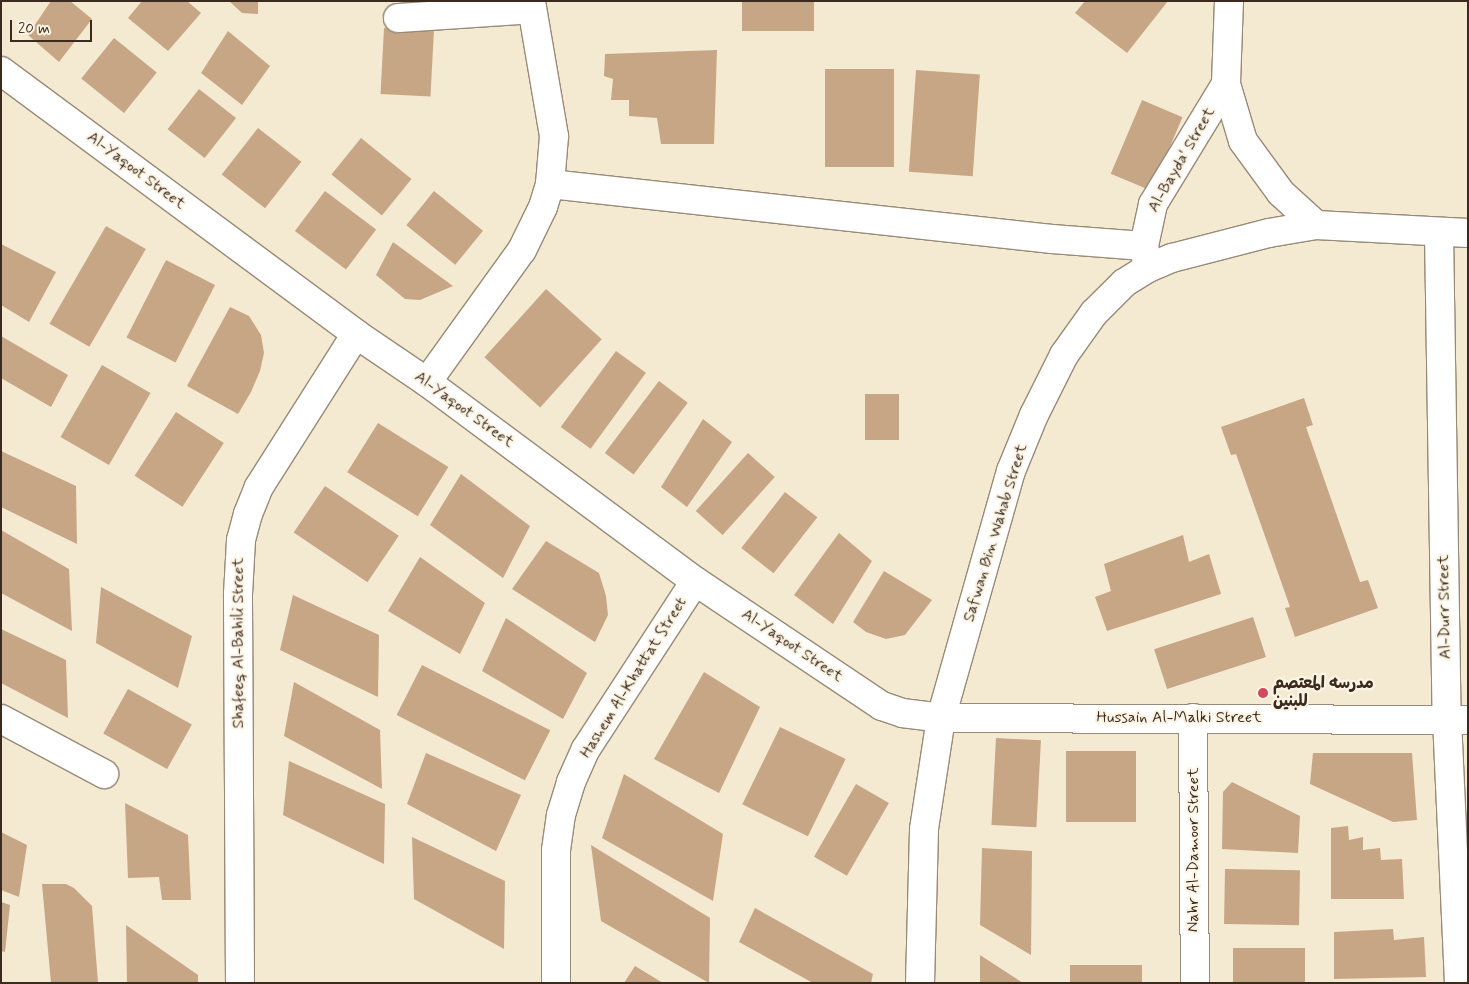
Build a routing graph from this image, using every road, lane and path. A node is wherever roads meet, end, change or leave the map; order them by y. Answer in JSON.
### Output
{"nodes":[{"id":1,"x":1229,"y":1,"type":"edge"},
{"id":2,"x":531,"y":5,"type":"edge"},
{"id":3,"x":398,"y":18,"type":"dead end"},
{"id":4,"x":1,"y":71,"type":"edge"},
{"id":5,"x":1226,"y":84,"type":"junction"},
{"id":6,"x":550,"y":184,"type":"junction"},
{"id":7,"x":1316,"y":225,"type":"junction"},
{"id":8,"x":1440,"y":232,"type":"junction"},
{"id":9,"x":1468,"y":233,"type":"edge"},
{"id":10,"x":1146,"y":257,"type":"junction"},
{"id":11,"x":356,"y":334,"type":"junction"},
{"id":12,"x":427,"y":382,"type":"junction"},
{"id":13,"x":695,"y":581,"type":"junction"},
{"id":14,"x":941,"y":718,"type":"junction"},
{"id":15,"x":1193,"y":718,"type":"junction"},
{"id":16,"x":1,"y":719,"type":"edge"},
{"id":17,"x":1457,"y":719,"type":"edge"},
{"id":18,"x":104,"y":774,"type":"dead end"},
{"id":19,"x":240,"y":983,"type":"edge"},
{"id":20,"x":556,"y":983,"type":"edge"},
{"id":21,"x":920,"y":983,"type":"edge"},
{"id":22,"x":1195,"y":983,"type":"edge"},
{"id":23,"x":1459,"y":983,"type":"edge"}],
"edges":[{"from":1,"to":5,"type":"street","name":"Al-Bayda' Street"},
{"from":2,"to":3,"type":"street"},
{"from":2,"to":6,"type":"street"},
{"from":4,"to":11,"type":"street","name":"Al-Yaqoot Street"},
{"from":5,"to":7,"type":"street","name":"Al-Bayda' Street"},
{"from":5,"to":10,"type":"street","name":"Al-Bayda' Street"},
{"from":6,"to":10,"type":"street"},
{"from":6,"to":12,"type":"street"},
{"from":7,"to":8,"type":"street","name":"Safwan Bin Wahab Street"},
{"from":7,"to":10,"type":"street","name":"Safwan Bin Wahab Street"},
{"from":8,"to":9,"type":"street","name":"Safwan Bin Wahab Street"},
{"from":8,"to":17,"type":"street","name":"Al-Durr Street"},
{"from":10,"to":14,"type":"street","name":"Safwan Bin Wahab Street"},
{"from":11,"to":12,"type":"street","name":"Al-Yaqoot Street"},
{"from":11,"to":19,"type":"street","name":"Shafeeq Al-Bahili Street"},
{"from":12,"to":13,"type":"street","name":"Al-Yaqoot Street"},
{"from":13,"to":14,"type":"street","name":"Al-Yaqoot Street"},
{"from":13,"to":20,"type":"street","name":"Hashem Al-Khattat Street"},
{"from":14,"to":15,"type":"street","name":"Hussain Al-Malki Street"},
{"from":14,"to":21,"type":"street","name":"Safwan Bin Wahab Street"},
{"from":15,"to":17,"type":"street","name":"Hussain Al-Malki Street"},
{"from":15,"to":22,"type":"street","name":"Nahr Al-Damoor Street"},
{"from":16,"to":18,"type":"street"},
{"from":17,"to":23,"type":"street","name":"Al-Durr Street"}]}
